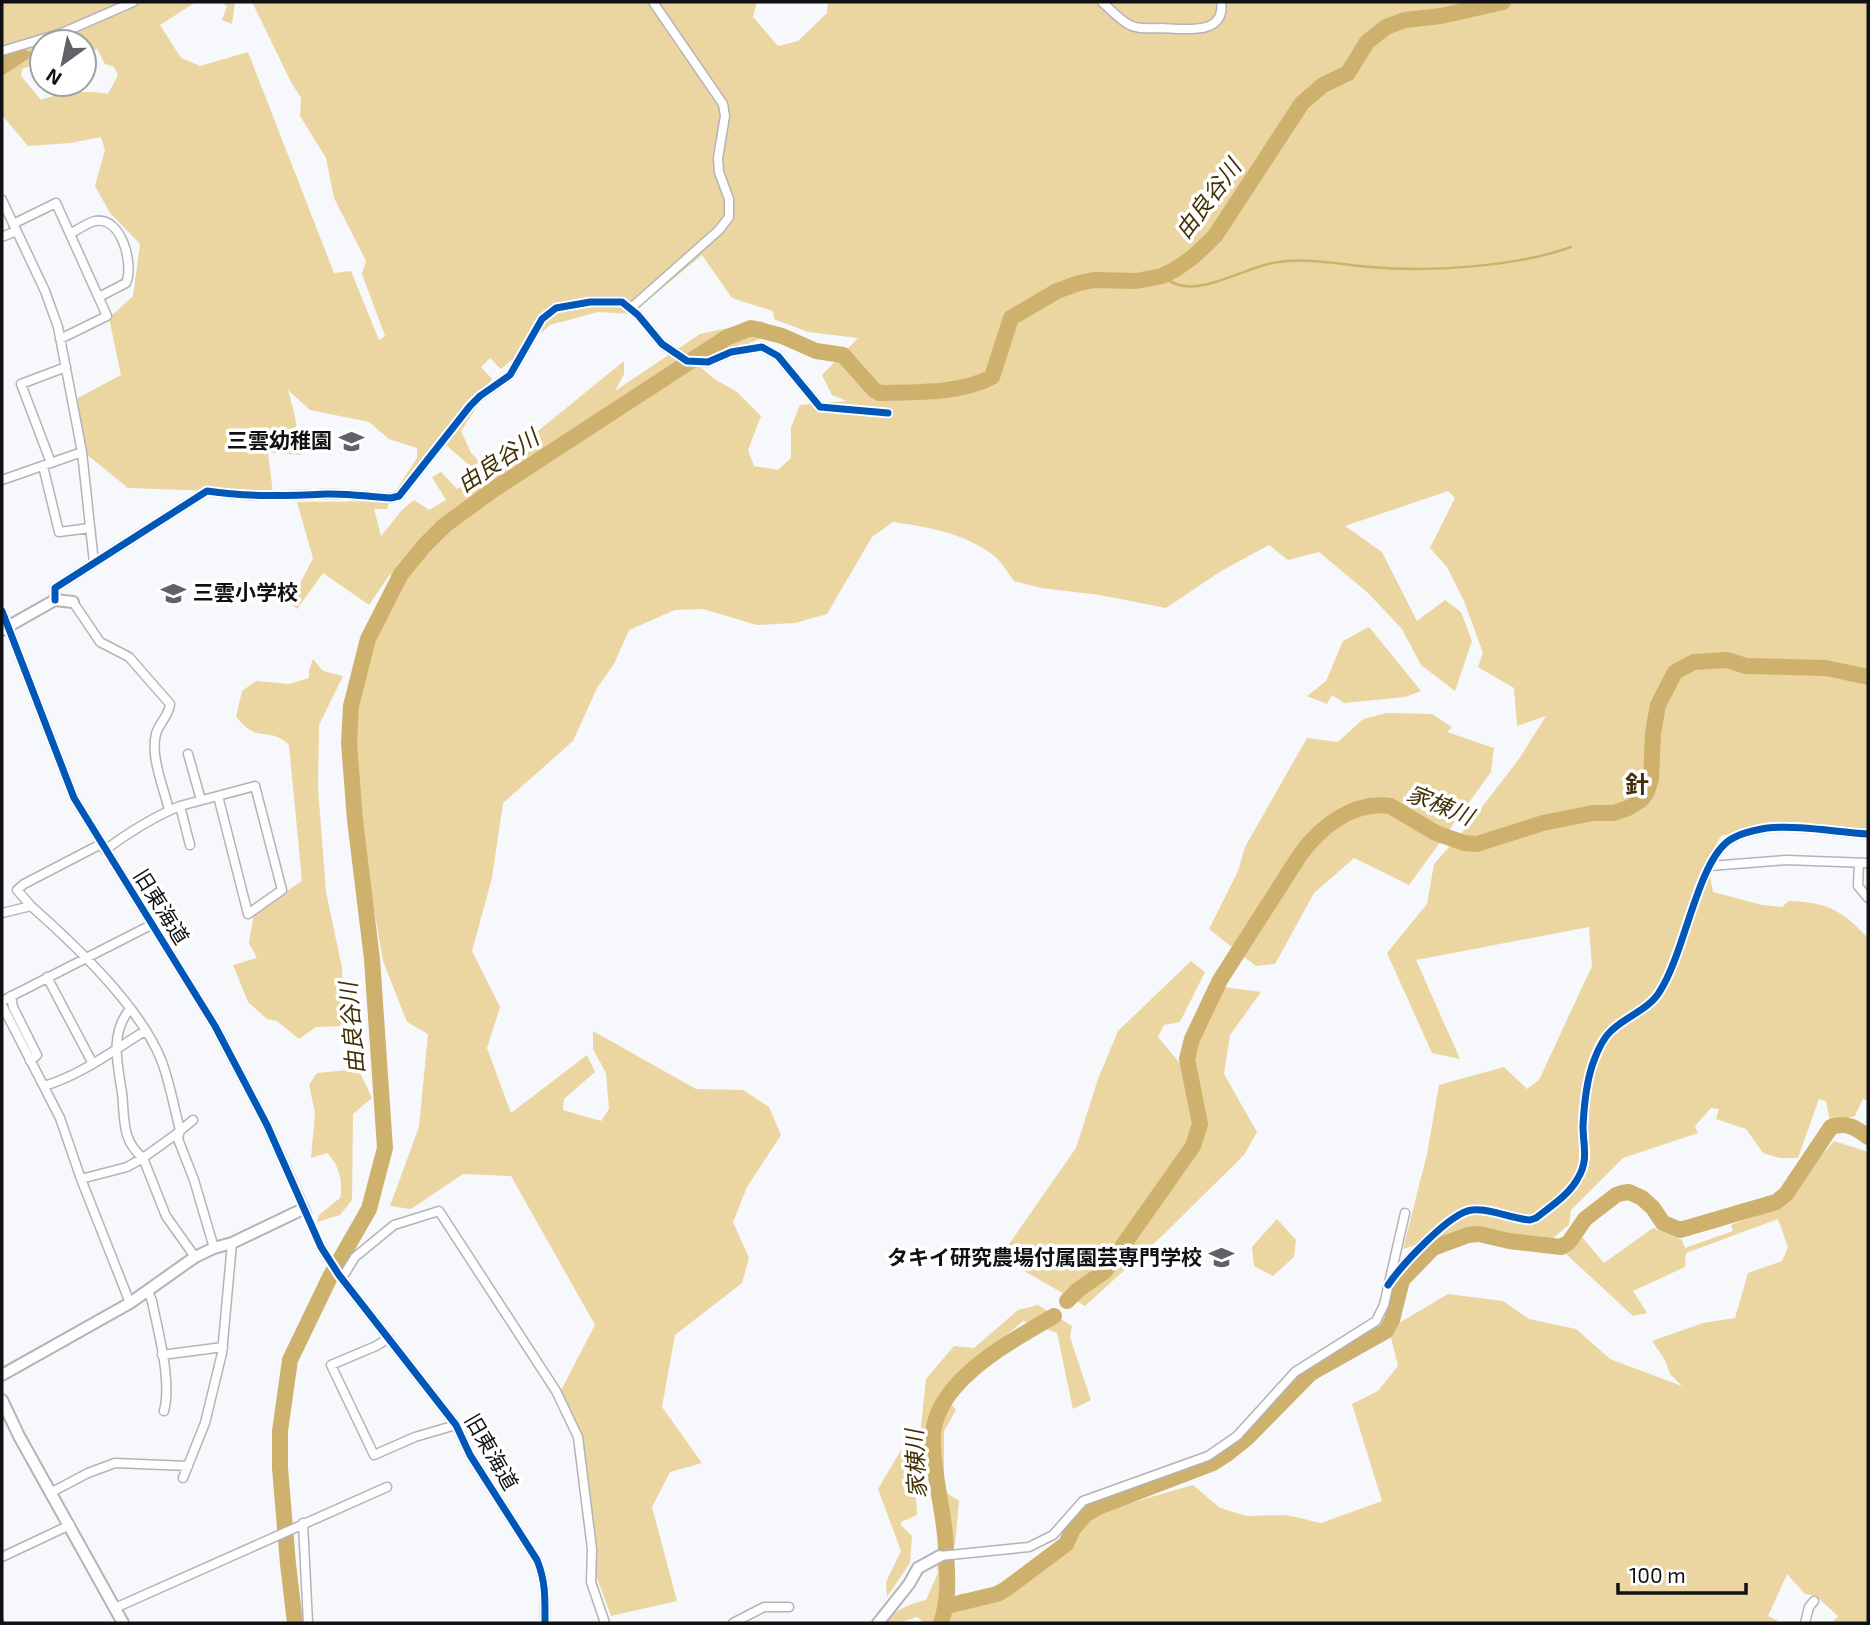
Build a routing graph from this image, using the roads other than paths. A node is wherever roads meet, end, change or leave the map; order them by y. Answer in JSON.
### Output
{"nodes":[{"id":1,"x":133,"y":2,"type":"edge"},
{"id":2,"x":653,"y":2,"type":"edge"},
{"id":3,"x":1102,"y":2,"type":"edge"},
{"id":4,"x":1221,"y":2,"type":"edge"},
{"id":5,"x":2,"y":51,"type":"edge"},
{"id":6,"x":2,"y":200,"type":"edge"},
{"id":7,"x":15,"y":227,"type":"junction"},
{"id":8,"x":70,"y":234,"type":"junction"},
{"id":9,"x":2,"y":237,"type":"edge"},
{"id":10,"x":99,"y":297,"type":"junction"},
{"id":11,"x":631,"y":308,"type":"junction"},
{"id":12,"x":60,"y":339,"type":"junction"},
{"id":13,"x":66,"y":367,"type":"junction"},
{"id":14,"x":888,"y":412,"type":"dead end"},
{"id":15,"x":82,"y":452,"type":"junction"},
{"id":16,"x":47,"y":464,"type":"junction"},
{"id":17,"x":2,"y":480,"type":"edge"},
{"id":18,"x":90,"y":528,"type":"junction"},
{"id":19,"x":94,"y":563,"type":"junction"},
{"id":20,"x":55,"y":600,"type":"junction"},
{"id":21,"x":73,"y":602,"type":"joint"},
{"id":22,"x":2,"y":611,"type":"edge"},
{"id":23,"x":5,"y":628,"type":"edge"},
{"id":24,"x":188,"y":754,"type":"dead end"},
{"id":25,"x":218,"y":796,"type":"junction"},
{"id":26,"x":201,"y":800,"type":"junction"},
{"id":27,"x":180,"y":806,"type":"junction"},
{"id":28,"x":169,"y":810,"type":"junction"},
{"id":29,"x":1868,"y":834,"type":"edge"},
{"id":30,"x":190,"y":845,"type":"dead end"},
{"id":31,"x":103,"y":847,"type":"junction"},
{"id":32,"x":1863,"y":863,"type":"edge"},
{"id":33,"x":1710,"y":866,"type":"junction"},
{"id":34,"x":1868,"y":898,"type":"edge"},
{"id":35,"x":31,"y":906,"type":"junction"},
{"id":36,"x":2,"y":913,"type":"edge"},
{"id":37,"x":151,"y":925,"type":"junction"},
{"id":38,"x":86,"y":957,"type":"junction"},
{"id":39,"x":47,"y":977,"type":"junction"},
{"id":40,"x":11,"y":996,"type":"junction"},
{"id":41,"x":2,"y":1003,"type":"edge"},
{"id":42,"x":130,"y":1009,"type":"junction"},
{"id":43,"x":145,"y":1031,"type":"junction"},
{"id":44,"x":116,"y":1049,"type":"junction"},
{"id":45,"x":30,"y":1061,"type":"junction"},
{"id":46,"x":93,"y":1064,"type":"junction"},
{"id":47,"x":44,"y":1086,"type":"junction"},
{"id":48,"x":192,"y":1120,"type":"dead end"},
{"id":49,"x":180,"y":1130,"type":"junction"},
{"id":50,"x":142,"y":1158,"type":"junction"},
{"id":51,"x":80,"y":1179,"type":"junction"},
{"id":52,"x":305,"y":1212,"type":"joint"},
{"id":53,"x":1405,"y":1213,"type":"dead end"},
{"id":54,"x":232,"y":1243,"type":"junction"},
{"id":55,"x":321,"y":1247,"type":"tunnel mouth"},
{"id":56,"x":215,"y":1248,"type":"junction"},
{"id":57,"x":195,"y":1257,"type":"junction"},
{"id":58,"x":341,"y":1276,"type":"junction"},
{"id":59,"x":1388,"y":1285,"type":"junction"},
{"id":60,"x":148,"y":1291,"type":"junction"},
{"id":61,"x":130,"y":1303,"type":"junction"},
{"id":62,"x":389,"y":1338,"type":"junction"},
{"id":63,"x":223,"y":1347,"type":"junction"},
{"id":64,"x":162,"y":1355,"type":"junction"},
{"id":65,"x":2,"y":1374,"type":"edge"},
{"id":66,"x":2,"y":1400,"type":"edge"},
{"id":67,"x":164,"y":1411,"type":"dead end"},
{"id":68,"x":456,"y":1425,"type":"junction"},
{"id":69,"x":188,"y":1466,"type":"junction"},
{"id":70,"x":183,"y":1479,"type":"dead end"},
{"id":71,"x":387,"y":1487,"type":"dead end"},
{"id":72,"x":50,"y":1493,"type":"junction"},
{"id":73,"x":302,"y":1524,"type":"junction"},
{"id":74,"x":70,"y":1525,"type":"junction"},
{"id":75,"x":946,"y":1555,"type":"joint"},
{"id":76,"x":2,"y":1557,"type":"edge"},
{"id":77,"x":1814,"y":1601,"type":"dead end"},
{"id":78,"x":789,"y":1607,"type":"dead end"},
{"id":79,"x":115,"y":1608,"type":"junction"},
{"id":80,"x":123,"y":1623,"type":"edge"},
{"id":81,"x":308,"y":1623,"type":"edge"},
{"id":82,"x":545,"y":1623,"type":"edge"},
{"id":83,"x":605,"y":1623,"type":"edge"},
{"id":84,"x":733,"y":1623,"type":"edge"},
{"id":85,"x":878,"y":1623,"type":"edge"},
{"id":86,"x":1805,"y":1623,"type":"edge"}],
"edges":[{"from":1,"to":5,"type":"street"},
{"from":2,"to":11,"type":"street"},
{"from":3,"to":4,"type":"street"},
{"from":6,"to":7,"type":"street"},
{"from":7,"to":8,"type":"street"},
{"from":7,"to":9,"type":"street"},
{"from":7,"to":12,"type":"street"},
{"from":8,"to":10,"type":"street"},
{"from":8,"to":10,"type":"street"},
{"from":10,"to":12,"type":"street"},
{"from":11,"to":14,"type":"street"},
{"from":11,"to":19,"type":"street"},
{"from":12,"to":13,"type":"street"},
{"from":13,"to":15,"type":"street"},
{"from":13,"to":16,"type":"street"},
{"from":15,"to":16,"type":"street"},
{"from":15,"to":18,"type":"street"},
{"from":16,"to":17,"type":"street"},
{"from":16,"to":18,"type":"street"},
{"from":18,"to":19,"type":"street"},
{"from":19,"to":20,"type":"street"},
{"from":20,"to":21,"type":"street"},
{"from":20,"to":23,"type":"street"},
{"from":21,"to":28,"type":"street"},
{"from":22,"to":23,"type":"street","name":"旧東海道"},
{"from":23,"to":31,"type":"street","name":"旧東海道"},
{"from":24,"to":26,"type":"street"},
{"from":25,"to":25,"type":"street"},
{"from":25,"to":26,"type":"street"},
{"from":26,"to":27,"type":"street"},
{"from":27,"to":28,"type":"street"},
{"from":27,"to":30,"type":"street"},
{"from":28,"to":31,"type":"street"},
{"from":29,"to":33,"type":"street"},
{"from":31,"to":35,"type":"street"},
{"from":31,"to":37,"type":"street","name":"旧東海道"},
{"from":32,"to":33,"type":"street"},
{"from":32,"to":34,"type":"street"},
{"from":33,"to":59,"type":"street"},
{"from":35,"to":36,"type":"street"},
{"from":35,"to":38,"type":"street"},
{"from":37,"to":38,"type":"street"},
{"from":37,"to":52,"type":"street","name":"旧東海道"},
{"from":38,"to":39,"type":"street"},
{"from":38,"to":42,"type":"street"},
{"from":39,"to":40,"type":"street"},
{"from":39,"to":46,"type":"street"},
{"from":40,"to":41,"type":"street"},
{"from":40,"to":45,"type":"street"},
{"from":41,"to":45,"type":"street"},
{"from":42,"to":43,"type":"street"},
{"from":42,"to":44,"type":"street"},
{"from":43,"to":44,"type":"street"},
{"from":43,"to":49,"type":"street"},
{"from":44,"to":46,"type":"street"},
{"from":44,"to":50,"type":"street"},
{"from":45,"to":47,"type":"street"},
{"from":46,"to":47,"type":"street"},
{"from":47,"to":51,"type":"street"},
{"from":48,"to":49,"type":"street"},
{"from":49,"to":50,"type":"street"},
{"from":49,"to":56,"type":"street"},
{"from":50,"to":51,"type":"street"},
{"from":50,"to":57,"type":"street"},
{"from":51,"to":61,"type":"street"},
{"from":52,"to":54,"type":"street"},
{"from":53,"to":59,"type":"street"},
{"from":54,"to":56,"type":"street"},
{"from":54,"to":63,"type":"street"},
{"from":55,"to":58,"type":"street","name":"旧東海道"},
{"from":56,"to":57,"type":"street"},
{"from":57,"to":60,"type":"street"},
{"from":58,"to":62,"type":"street","name":"旧東海道"},
{"from":58,"to":83,"type":"street"},
{"from":59,"to":75,"type":"street"},
{"from":60,"to":61,"type":"street"},
{"from":60,"to":64,"type":"street"},
{"from":61,"to":65,"type":"street"},
{"from":62,"to":68,"type":"street","name":"旧東海道"},
{"from":62,"to":68,"type":"street"},
{"from":63,"to":64,"type":"street"},
{"from":63,"to":69,"type":"street"},
{"from":64,"to":67,"type":"street"},
{"from":66,"to":72,"type":"street"},
{"from":68,"to":82,"type":"street","name":"旧東海道"},
{"from":69,"to":70,"type":"street"},
{"from":69,"to":72,"type":"street"},
{"from":71,"to":73,"type":"street"},
{"from":72,"to":74,"type":"street"},
{"from":73,"to":79,"type":"street"},
{"from":73,"to":81,"type":"street"},
{"from":74,"to":76,"type":"street"},
{"from":74,"to":79,"type":"street"},
{"from":75,"to":85,"type":"street"},
{"from":77,"to":86,"type":"street"},
{"from":78,"to":84,"type":"street"},
{"from":79,"to":80,"type":"street"}]}
